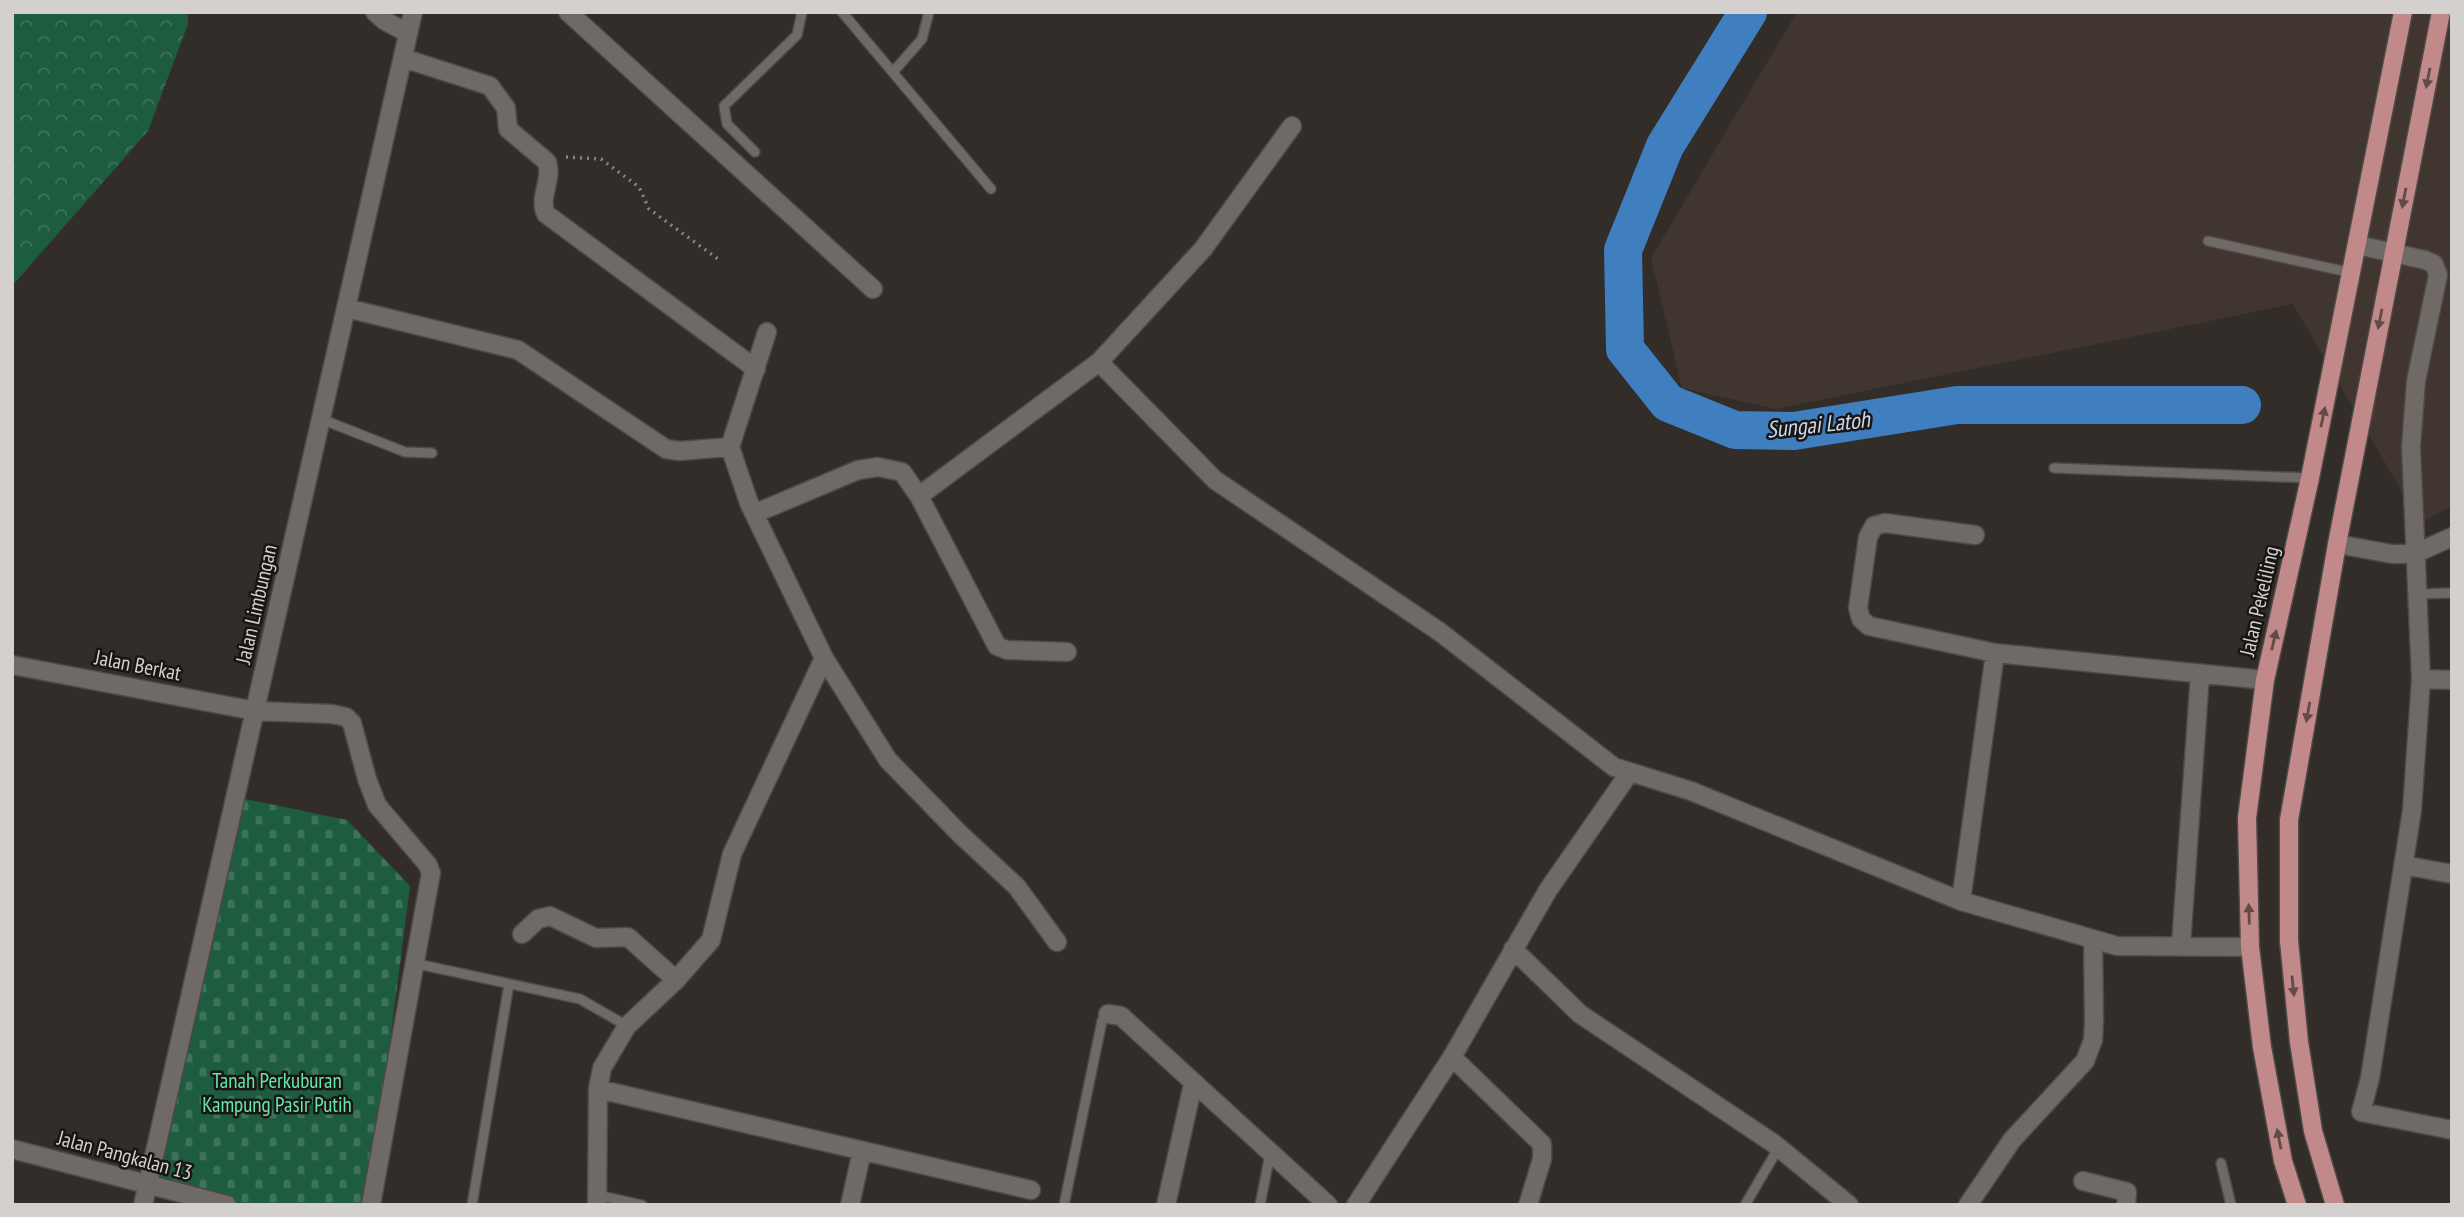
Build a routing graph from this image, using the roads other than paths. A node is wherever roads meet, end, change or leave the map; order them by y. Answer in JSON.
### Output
{"nodes":[{"id":1,"x":375,"y":12,"type":"edge"},
{"id":2,"x":413,"y":12,"type":"edge"},
{"id":3,"x":568,"y":12,"type":"edge"},
{"id":4,"x":803,"y":12,"type":"edge"},
{"id":5,"x":842,"y":12,"type":"edge"},
{"id":6,"x":929,"y":12,"type":"edge"},
{"id":7,"x":2403,"y":12,"type":"edge"},
{"id":8,"x":2441,"y":12,"type":"edge"},
{"id":9,"x":408,"y":33,"type":"junction"},
{"id":10,"x":403,"y":58,"type":"junction"},
{"id":11,"x":893,"y":72,"type":"junction"},
{"id":12,"x":1292,"y":126,"type":"dead end"},
{"id":13,"x":755,"y":152,"type":"dead end"},
{"id":14,"x":991,"y":189,"type":"dead end"},
{"id":15,"x":2208,"y":241,"type":"dead end"},
{"id":16,"x":2358,"y":245,"type":"junction"},
{"id":17,"x":2393,"y":252,"type":"junction"},
{"id":18,"x":2352,"y":273,"type":"junction"},
{"id":19,"x":873,"y":289,"type":"dead end"},
{"id":20,"x":346,"y":308,"type":"junction"},
{"id":21,"x":767,"y":332,"type":"dead end"},
{"id":22,"x":1099,"y":362,"type":"junction"},
{"id":23,"x":756,"y":369,"type":"junction"},
{"id":24,"x":321,"y":419,"type":"junction"},
{"id":25,"x":730,"y":447,"type":"junction"},
{"id":26,"x":432,"y":453,"type":"dead end"},
{"id":27,"x":2054,"y":468,"type":"dead end"},
{"id":28,"x":2311,"y":478,"type":"junction"},
{"id":29,"x":919,"y":496,"type":"junction"},
{"id":30,"x":755,"y":513,"type":"junction"},
{"id":31,"x":1975,"y":535,"type":"dead end"},
{"id":32,"x":2452,"y":537,"type":"edge"},
{"id":33,"x":2337,"y":544,"type":"junction"},
{"id":34,"x":2414,"y":554,"type":"junction"},
{"id":35,"x":2452,"y":593,"type":"edge"},
{"id":36,"x":2417,"y":594,"type":"junction"},
{"id":37,"x":1067,"y":652,"type":"dead end"},
{"id":38,"x":1995,"y":653,"type":"junction"},
{"id":39,"x":824,"y":658,"type":"junction"},
{"id":40,"x":12,"y":664,"type":"edge"},
{"id":41,"x":2200,"y":674,"type":"junction"},
{"id":42,"x":2421,"y":679,"type":"junction"},
{"id":43,"x":2265,"y":680,"type":"junction"},
{"id":44,"x":2452,"y":680,"type":"edge"},
{"id":45,"x":255,"y":711,"type":"junction"},
{"id":46,"x":1630,"y":772,"type":"junction"},
{"id":47,"x":2403,"y":866,"type":"junction"},
{"id":48,"x":2452,"y":874,"type":"edge"},
{"id":49,"x":1961,"y":901,"type":"junction"},
{"id":50,"x":522,"y":934,"type":"dead end"},
{"id":51,"x":2093,"y":939,"type":"junction"},
{"id":52,"x":1057,"y":942,"type":"dead end"},
{"id":53,"x":2181,"y":945,"type":"junction"},
{"id":54,"x":2250,"y":947,"type":"junction"},
{"id":55,"x":1513,"y":950,"type":"junction"},
{"id":56,"x":414,"y":963,"type":"junction"},
{"id":57,"x":676,"y":980,"type":"junction"},
{"id":58,"x":509,"y":984,"type":"junction"},
{"id":59,"x":1108,"y":1014,"type":"joint"},
{"id":60,"x":627,"y":1026,"type":"junction"},
{"id":61,"x":1452,"y":1057,"type":"junction"},
{"id":62,"x":1194,"y":1084,"type":"junction"},
{"id":63,"x":598,"y":1089,"type":"junction"},
{"id":64,"x":2452,"y":1129,"type":"edge"},
{"id":65,"x":1779,"y":1147,"type":"junction"},
{"id":66,"x":12,"y":1149,"type":"edge"},
{"id":67,"x":862,"y":1151,"type":"junction"},
{"id":68,"x":1270,"y":1154,"type":"junction"},
{"id":69,"x":2221,"y":1163,"type":"dead end"},
{"id":70,"x":2083,"y":1181,"type":"dead end"},
{"id":71,"x":148,"y":1184,"type":"junction"},
{"id":72,"x":1031,"y":1190,"type":"dead end"},
{"id":73,"x":597,"y":1200,"type":"edge"},
{"id":74,"x":143,"y":1205,"type":"edge"},
{"id":75,"x":227,"y":1205,"type":"edge"},
{"id":76,"x":371,"y":1205,"type":"edge"},
{"id":77,"x":472,"y":1205,"type":"edge"},
{"id":78,"x":642,"y":1205,"type":"edge"},
{"id":79,"x":850,"y":1205,"type":"edge"},
{"id":80,"x":1064,"y":1205,"type":"edge"},
{"id":81,"x":1166,"y":1205,"type":"edge"},
{"id":82,"x":1260,"y":1205,"type":"edge"},
{"id":83,"x":1328,"y":1205,"type":"edge"},
{"id":84,"x":1356,"y":1205,"type":"edge"},
{"id":85,"x":1528,"y":1205,"type":"edge"},
{"id":86,"x":1745,"y":1205,"type":"edge"},
{"id":87,"x":1849,"y":1205,"type":"edge"},
{"id":88,"x":1968,"y":1205,"type":"edge"},
{"id":89,"x":2126,"y":1205,"type":"edge"},
{"id":90,"x":2231,"y":1205,"type":"edge"},
{"id":91,"x":2297,"y":1205,"type":"edge"},
{"id":92,"x":2335,"y":1205,"type":"edge"}],
"edges":[{"from":1,"to":9,"type":"street"},
{"from":2,"to":9,"type":"street","name":"Jalan Limbungan"},
{"from":3,"to":19,"type":"street"},
{"from":4,"to":13,"type":"lane"},
{"from":5,"to":11,"type":"lane"},
{"from":6,"to":11,"type":"lane"},
{"from":7,"to":16,"type":"main road","name":"Jalan Pekeliling"},
{"from":8,"to":17,"type":"main road","one_way":true},
{"from":9,"to":10,"type":"street","name":"Jalan Limbungan"},
{"from":10,"to":20,"type":"street","name":"Jalan Limbungan"},
{"from":10,"to":23,"type":"street"},
{"from":11,"to":14,"type":"lane"},
{"from":12,"to":22,"type":"street"},
{"from":15,"to":18,"type":"lane"},
{"from":16,"to":17,"type":"street"},
{"from":16,"to":18,"type":"main road","name":"Jalan Pekeliling"},
{"from":17,"to":33,"type":"main road","one_way":true},
{"from":17,"to":34,"type":"street"},
{"from":28,"to":18,"type":"main road","name":"Jalan Pekeliling","one_way":true},
{"from":20,"to":24,"type":"street","name":"Jalan Limbungan"},
{"from":20,"to":25,"type":"street"},
{"from":21,"to":23,"type":"street"},
{"from":22,"to":29,"type":"street"},
{"from":22,"to":46,"type":"street"},
{"from":23,"to":25,"type":"street"},
{"from":24,"to":26,"type":"lane"},
{"from":24,"to":45,"type":"street","name":"Jalan Limbungan"},
{"from":25,"to":30,"type":"street"},
{"from":27,"to":28,"type":"lane"},
{"from":43,"to":28,"type":"main road","name":"Jalan Pekeliling","one_way":true},
{"from":29,"to":30,"type":"street"},
{"from":29,"to":37,"type":"street"},
{"from":30,"to":39,"type":"street"},
{"from":31,"to":38,"type":"street"},
{"from":32,"to":34,"type":"street"},
{"from":33,"to":34,"type":"street"},
{"from":33,"to":92,"type":"main road","one_way":true},
{"from":34,"to":36,"type":"street"},
{"from":35,"to":36,"type":"lane"},
{"from":36,"to":42,"type":"street"},
{"from":38,"to":41,"type":"street"},
{"from":38,"to":49,"type":"street"},
{"from":39,"to":52,"type":"street"},
{"from":39,"to":57,"type":"street"},
{"from":40,"to":45,"type":"street","name":"Jalan Berkat"},
{"from":41,"to":43,"type":"street"},
{"from":41,"to":53,"type":"street"},
{"from":42,"to":44,"type":"street"},
{"from":42,"to":47,"type":"street"},
{"from":54,"to":43,"type":"main road","name":"Jalan Pekeliling","one_way":true},
{"from":45,"to":56,"type":"street","name":"Jalan Berkat"},
{"from":45,"to":71,"type":"street","name":"Jalan Limbungan"},
{"from":46,"to":49,"type":"street"},
{"from":46,"to":55,"type":"street"},
{"from":47,"to":48,"type":"street"},
{"from":47,"to":64,"type":"street"},
{"from":49,"to":51,"type":"street"},
{"from":50,"to":57,"type":"street"},
{"from":51,"to":53,"type":"street"},
{"from":51,"to":88,"type":"street"},
{"from":53,"to":54,"type":"street"},
{"from":91,"to":54,"type":"main road","name":"Jalan Pekeliling","one_way":true},
{"from":55,"to":61,"type":"street"},
{"from":55,"to":65,"type":"street"},
{"from":56,"to":58,"type":"lane"},
{"from":56,"to":76,"type":"street","name":"Jalan Berkat"},
{"from":57,"to":60,"type":"street"},
{"from":58,"to":60,"type":"lane"},
{"from":58,"to":77,"type":"lane"},
{"from":59,"to":62,"type":"street"},
{"from":59,"to":80,"type":"lane"},
{"from":60,"to":63,"type":"street"},
{"from":61,"to":84,"type":"street"},
{"from":61,"to":85,"type":"street"},
{"from":62,"to":68,"type":"street"},
{"from":62,"to":81,"type":"street"},
{"from":63,"to":67,"type":"street"},
{"from":63,"to":73,"type":"street"},
{"from":65,"to":86,"type":"lane"},
{"from":65,"to":87,"type":"street"},
{"from":66,"to":71,"type":"street","name":"Jalan Pangkalan 13"},
{"from":67,"to":72,"type":"street"},
{"from":67,"to":79,"type":"street"},
{"from":68,"to":82,"type":"lane"},
{"from":68,"to":83,"type":"street"},
{"from":69,"to":90,"type":"lane"},
{"from":70,"to":89,"type":"street"},
{"from":71,"to":74,"type":"street","name":"Jalan Limbungan"},
{"from":71,"to":75,"type":"street","name":"Jalan Pangkalan 13"},
{"from":73,"to":78,"type":"lane"}]}
